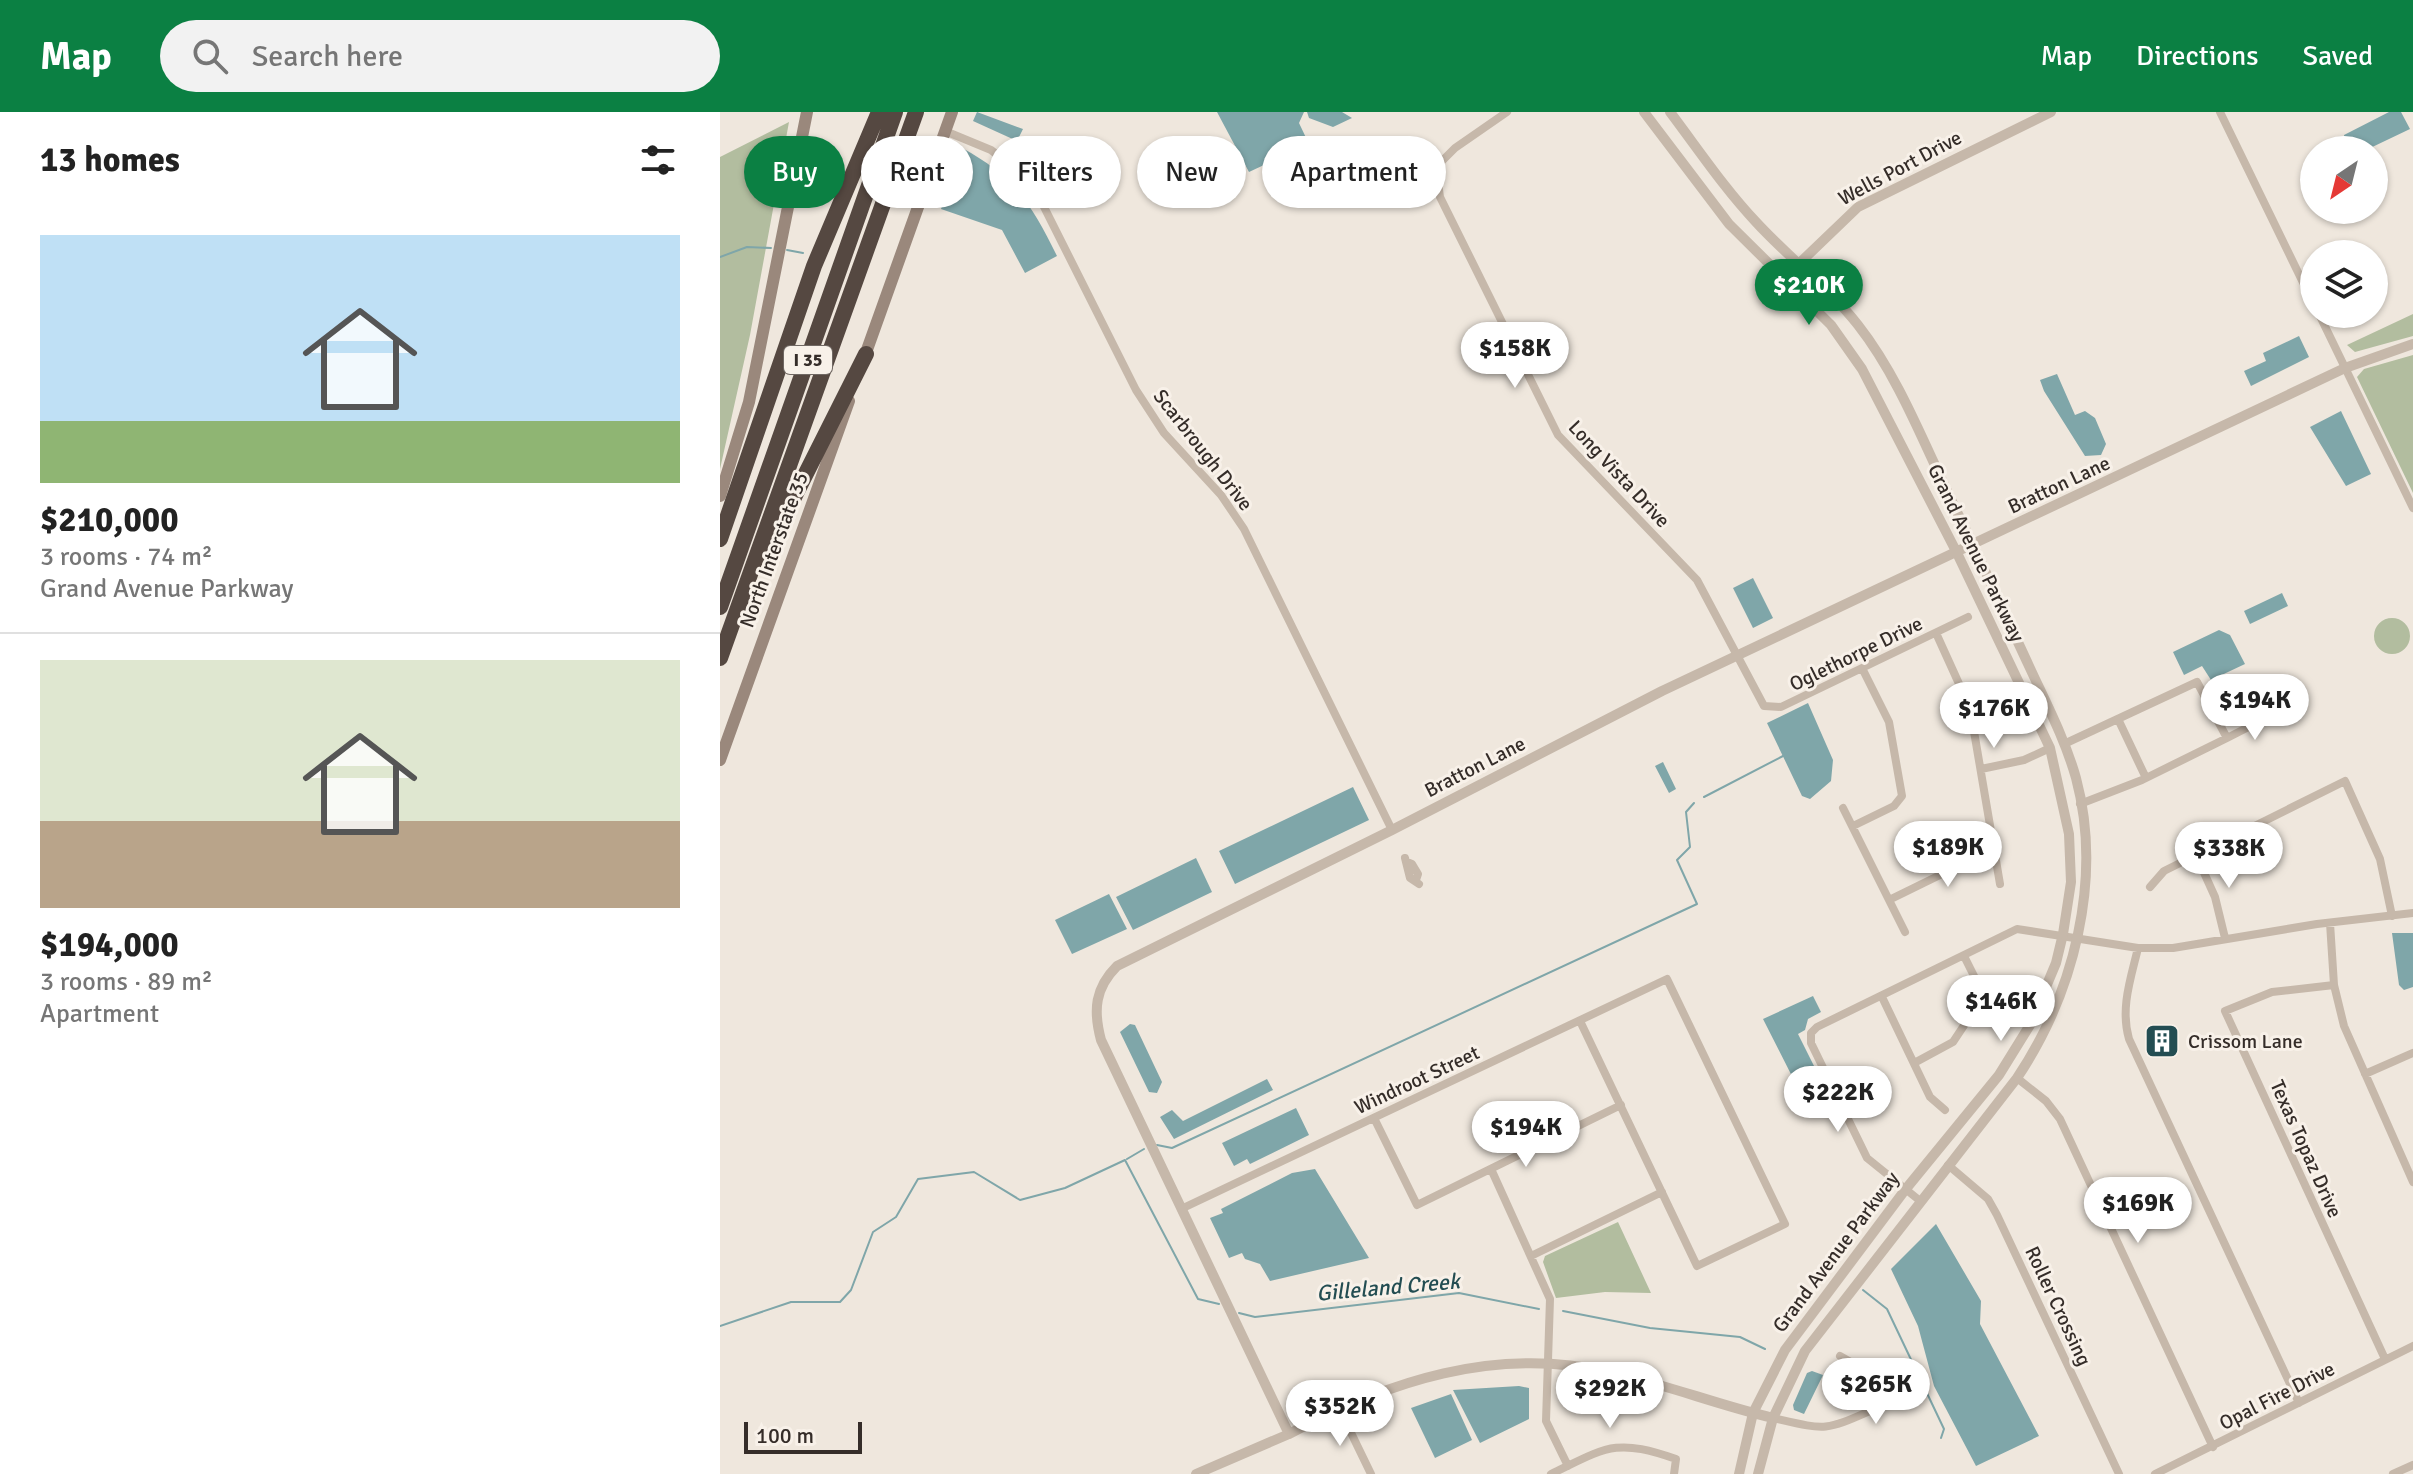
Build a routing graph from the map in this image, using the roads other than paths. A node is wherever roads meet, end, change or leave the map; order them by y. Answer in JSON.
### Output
{"nodes":[{"id":1,"x":807,"y":112,"type":"edge"},
{"id":2,"x":879,"y":112,"type":"edge"},
{"id":3,"x":895,"y":112,"type":"edge"},
{"id":4,"x":916,"y":112,"type":"edge"},
{"id":5,"x":952,"y":112,"type":"edge"},
{"id":6,"x":1507,"y":112,"type":"edge"},
{"id":7,"x":1644,"y":112,"type":"edge"},
{"id":8,"x":1670,"y":112,"type":"edge"},
{"id":9,"x":2051,"y":112,"type":"edge"},
{"id":10,"x":2220,"y":112,"type":"edge"},
{"id":11,"x":945,"y":131,"type":"junction"},
{"id":12,"x":1799,"y":263,"type":"junction"},
{"id":13,"x":2300,"y":276,"type":"edge"},
{"id":14,"x":1784,"y":278,"type":"junction"},
{"id":15,"x":2326,"y":328,"type":"edge"},
{"id":16,"x":2413,"y":344,"type":"edge"},
{"id":17,"x":866,"y":354,"type":"junction"},
{"id":18,"x":2345,"y":368,"type":"junction"},
{"id":19,"x":720,"y":496,"type":"edge"},
{"id":20,"x":2413,"y":508,"type":"edge"},
{"id":21,"x":720,"y":539,"type":"edge"},
{"id":22,"x":1974,"y":545,"type":"junction"},
{"id":23,"x":1957,"y":553,"type":"junction"},
{"id":24,"x":743,"y":595,"type":"junction"},
{"id":25,"x":720,"y":607,"type":"edge"},
{"id":26,"x":1968,"y":617,"type":"dead end"},
{"id":27,"x":1936,"y":633,"type":"junction"},
{"id":28,"x":1739,"y":654,"type":"junction"},
{"id":29,"x":720,"y":658,"type":"edge"},
{"id":30,"x":1862,"y":668,"type":"junction"},
{"id":31,"x":2268,"y":717,"type":"dead end"},
{"id":32,"x":2118,"y":719,"type":"junction"},
{"id":33,"x":2227,"y":738,"type":"junction"},
{"id":34,"x":2064,"y":744,"type":"junction"},
{"id":35,"x":2050,"y":748,"type":"junction"},
{"id":36,"x":720,"y":760,"type":"edge"},
{"id":37,"x":1981,"y":769,"type":"junction"},
{"id":38,"x":2146,"y":778,"type":"junction"},
{"id":39,"x":2080,"y":804,"type":"junction"},
{"id":40,"x":1843,"y":808,"type":"dead end"},
{"id":41,"x":1853,"y":826,"type":"junction"},
{"id":42,"x":1392,"y":830,"type":"junction"},
{"id":43,"x":1993,"y":849,"type":"junction"},
{"id":44,"x":2196,"y":855,"type":"junction"},
{"id":45,"x":1406,"y":860,"type":"dead end"},
{"id":46,"x":1418,"y":882,"type":"dead end"},
{"id":47,"x":2000,"y":884,"type":"dead end"},
{"id":48,"x":2150,"y":887,"type":"dead end"},
{"id":49,"x":1889,"y":900,"type":"junction"},
{"id":50,"x":2413,"y":913,"type":"edge"},
{"id":51,"x":2392,"y":916,"type":"junction"},
{"id":52,"x":2330,"y":923,"type":"junction"},
{"id":53,"x":1905,"y":932,"type":"dead end"},
{"id":54,"x":2063,"y":934,"type":"junction"},
{"id":55,"x":2077,"y":937,"type":"junction"},
{"id":56,"x":2225,"y":938,"type":"junction"},
{"id":57,"x":2138,"y":948,"type":"junction"},
{"id":58,"x":1964,"y":956,"type":"junction"},
{"id":59,"x":2334,"y":985,"type":"junction"},
{"id":60,"x":1882,"y":997,"type":"junction"},
{"id":61,"x":1580,"y":1021,"type":"junction"},
{"id":62,"x":2413,"y":1053,"type":"edge"},
{"id":63,"x":1916,"y":1062,"type":"junction"},
{"id":64,"x":2365,"y":1074,"type":"junction"},
{"id":65,"x":2017,"y":1078,"type":"junction"},
{"id":66,"x":1621,"y":1105,"type":"junction"},
{"id":67,"x":1945,"y":1110,"type":"dead end"},
{"id":68,"x":1374,"y":1118,"type":"junction"},
{"id":69,"x":1948,"y":1165,"type":"junction"},
{"id":70,"x":1491,"y":1169,"type":"junction"},
{"id":71,"x":2413,"y":1182,"type":"edge"},
{"id":72,"x":1905,"y":1190,"type":"junction"},
{"id":73,"x":1662,"y":1192,"type":"junction"},
{"id":74,"x":1919,"y":1200,"type":"junction"},
{"id":75,"x":1181,"y":1209,"type":"junction"},
{"id":76,"x":1531,"y":1256,"type":"junction"},
{"id":77,"x":2413,"y":1346,"type":"edge"},
{"id":78,"x":1840,"y":1356,"type":"dead end"},
{"id":79,"x":2385,"y":1359,"type":"junction"},
{"id":80,"x":1547,"y":1364,"type":"junction"},
{"id":81,"x":2299,"y":1403,"type":"junction"},
{"id":82,"x":1339,"y":1408,"type":"junction"},
{"id":83,"x":1753,"y":1413,"type":"junction"},
{"id":84,"x":1773,"y":1418,"type":"junction"},
{"id":85,"x":1289,"y":1434,"type":"junction"},
{"id":86,"x":2213,"y":1447,"type":"junction"},
{"id":87,"x":2413,"y":1465,"type":"edge"},
{"id":88,"x":1568,"y":1466,"type":"junction"},
{"id":89,"x":1196,"y":1474,"type":"edge"},
{"id":90,"x":1371,"y":1474,"type":"edge"},
{"id":91,"x":1551,"y":1474,"type":"edge"},
{"id":92,"x":1674,"y":1474,"type":"edge"},
{"id":93,"x":1739,"y":1474,"type":"edge"},
{"id":94,"x":1758,"y":1474,"type":"edge"},
{"id":95,"x":2119,"y":1474,"type":"edge"},
{"id":96,"x":2155,"y":1474,"type":"edge"},
{"id":97,"x":2393,"y":1474,"type":"edge"}],
"edges":[{"from":1,"to":19,"type":"main road"},
{"from":2,"to":21,"type":"highway"},
{"from":3,"to":25,"type":"highway","number":"I 35"},
{"from":4,"to":24,"type":"highway","number":"I 35"},
{"from":5,"to":11,"type":"main road","name":"North Interstate 35"},
{"from":6,"to":28,"type":"street","name":"Long Vista Drive"},
{"from":7,"to":14,"type":"street","name":"Grand Avenue Parkway"},
{"from":8,"to":12,"type":"street","name":"Grand Avenue Parkway"},
{"from":9,"to":12,"type":"street","name":"Wells Port Drive"},
{"from":10,"to":13,"type":"street"},
{"from":11,"to":17,"type":"main road","name":"North Interstate 35"},
{"from":11,"to":42,"type":"street","name":"Scarbrough Drive"},
{"from":12,"to":14,"type":"street","name":"Wells Port Drive"},
{"from":12,"to":22,"type":"street","name":"Grand Avenue Parkway"},
{"from":14,"to":23,"type":"street","name":"Grand Avenue Parkway"},
{"from":15,"to":18,"type":"street"},
{"from":16,"to":18,"type":"street","name":"Bratton Lane"},
{"from":17,"to":24,"type":"highway"},
{"from":17,"to":36,"type":"main road","name":"North Interstate 35"},
{"from":18,"to":20,"type":"street"},
{"from":18,"to":22,"type":"street","name":"Bratton Lane"},
{"from":22,"to":23,"type":"street","name":"Bratton Lane"},
{"from":22,"to":34,"type":"street","name":"Grand Avenue Parkway"},
{"from":23,"to":28,"type":"street","name":"Bratton Lane"},
{"from":23,"to":35,"type":"street","name":"Grand Avenue Parkway"},
{"from":24,"to":29,"type":"highway","number":"I 35"},
{"from":26,"to":27,"type":"street","name":"Oglethorpe Drive"},
{"from":27,"to":30,"type":"street","name":"Oglethorpe Drive"},
{"from":27,"to":37,"type":"street"},
{"from":28,"to":30,"type":"street","name":"Oglethorpe Drive"},
{"from":28,"to":42,"type":"street","name":"Bratton Lane"},
{"from":30,"to":41,"type":"street"},
{"from":31,"to":33,"type":"street"},
{"from":32,"to":33,"type":"street"},
{"from":32,"to":34,"type":"street"},
{"from":32,"to":38,"type":"street"},
{"from":33,"to":38,"type":"street"},
{"from":34,"to":35,"type":"street"},
{"from":34,"to":39,"type":"street","name":"Grand Avenue Parkway"},
{"from":35,"to":37,"type":"street"},
{"from":35,"to":54,"type":"street","name":"Grand Avenue Parkway"},
{"from":37,"to":43,"type":"street"},
{"from":38,"to":39,"type":"street"},
{"from":39,"to":55,"type":"street","name":"Grand Avenue Parkway"},
{"from":40,"to":41,"type":"street"},
{"from":41,"to":49,"type":"street"},
{"from":42,"to":75,"type":"street","name":"Bratton Lane"},
{"from":43,"to":47,"type":"street"},
{"from":43,"to":49,"type":"street"},
{"from":44,"to":48,"type":"street"},
{"from":44,"to":51,"type":"street"},
{"from":44,"to":56,"type":"street"},
{"from":45,"to":46,"type":"street"},
{"from":49,"to":53,"type":"street"},
{"from":50,"to":51,"type":"street"},
{"from":51,"to":52,"type":"street"},
{"from":52,"to":56,"type":"street"},
{"from":52,"to":59,"type":"street"},
{"from":54,"to":55,"type":"street"},
{"from":54,"to":58,"type":"street"},
{"from":54,"to":72,"type":"street","name":"Grand Avenue Parkway"},
{"from":55,"to":57,"type":"street"},
{"from":55,"to":65,"type":"street","name":"Grand Avenue Parkway"},
{"from":56,"to":57,"type":"street"},
{"from":57,"to":81,"type":"street"},
{"from":58,"to":60,"type":"street"},
{"from":58,"to":63,"type":"street"},
{"from":59,"to":64,"type":"street"},
{"from":59,"to":79,"type":"street","name":"Texas Topaz Drive"},
{"from":60,"to":63,"type":"street"},
{"from":60,"to":72,"type":"street"},
{"from":61,"to":66,"type":"street"},
{"from":61,"to":68,"type":"street","name":"Windroot Street"},
{"from":61,"to":73,"type":"street","name":"Windroot Street"},
{"from":62,"to":64,"type":"street"},
{"from":63,"to":67,"type":"street"},
{"from":64,"to":71,"type":"street"},
{"from":65,"to":69,"type":"street","name":"Grand Avenue Parkway"},
{"from":65,"to":86,"type":"street"},
{"from":66,"to":70,"type":"street"},
{"from":66,"to":73,"type":"street"},
{"from":68,"to":70,"type":"street"},
{"from":68,"to":75,"type":"street","name":"Windroot Street"},
{"from":69,"to":74,"type":"street","name":"Grand Avenue Parkway"},
{"from":69,"to":95,"type":"street","name":"Roller Crossing"},
{"from":70,"to":76,"type":"street"},
{"from":72,"to":74,"type":"street"},
{"from":72,"to":83,"type":"street","name":"Grand Avenue Parkway"},
{"from":73,"to":76,"type":"street"},
{"from":74,"to":84,"type":"street","name":"Grand Avenue Parkway"},
{"from":75,"to":85,"type":"street","name":"Bratton Lane"},
{"from":76,"to":80,"type":"street"},
{"from":77,"to":79,"type":"street","name":"Opal Fire Drive"},
{"from":78,"to":84,"type":"street"},
{"from":79,"to":81,"type":"street","name":"Opal Fire Drive"},
{"from":80,"to":82,"type":"street"},
{"from":80,"to":83,"type":"street"},
{"from":80,"to":88,"type":"street"},
{"from":81,"to":86,"type":"street","name":"Opal Fire Drive"},
{"from":82,"to":85,"type":"street"},
{"from":82,"to":90,"type":"street"},
{"from":83,"to":84,"type":"street"},
{"from":83,"to":93,"type":"street","name":"Grand Avenue Parkway"},
{"from":84,"to":94,"type":"street","name":"Grand Avenue Parkway"},
{"from":85,"to":89,"type":"street"},
{"from":86,"to":96,"type":"street","name":"Opal Fire Drive"},
{"from":87,"to":97,"type":"street"},
{"from":88,"to":91,"type":"street"},
{"from":88,"to":92,"type":"street"}]}
